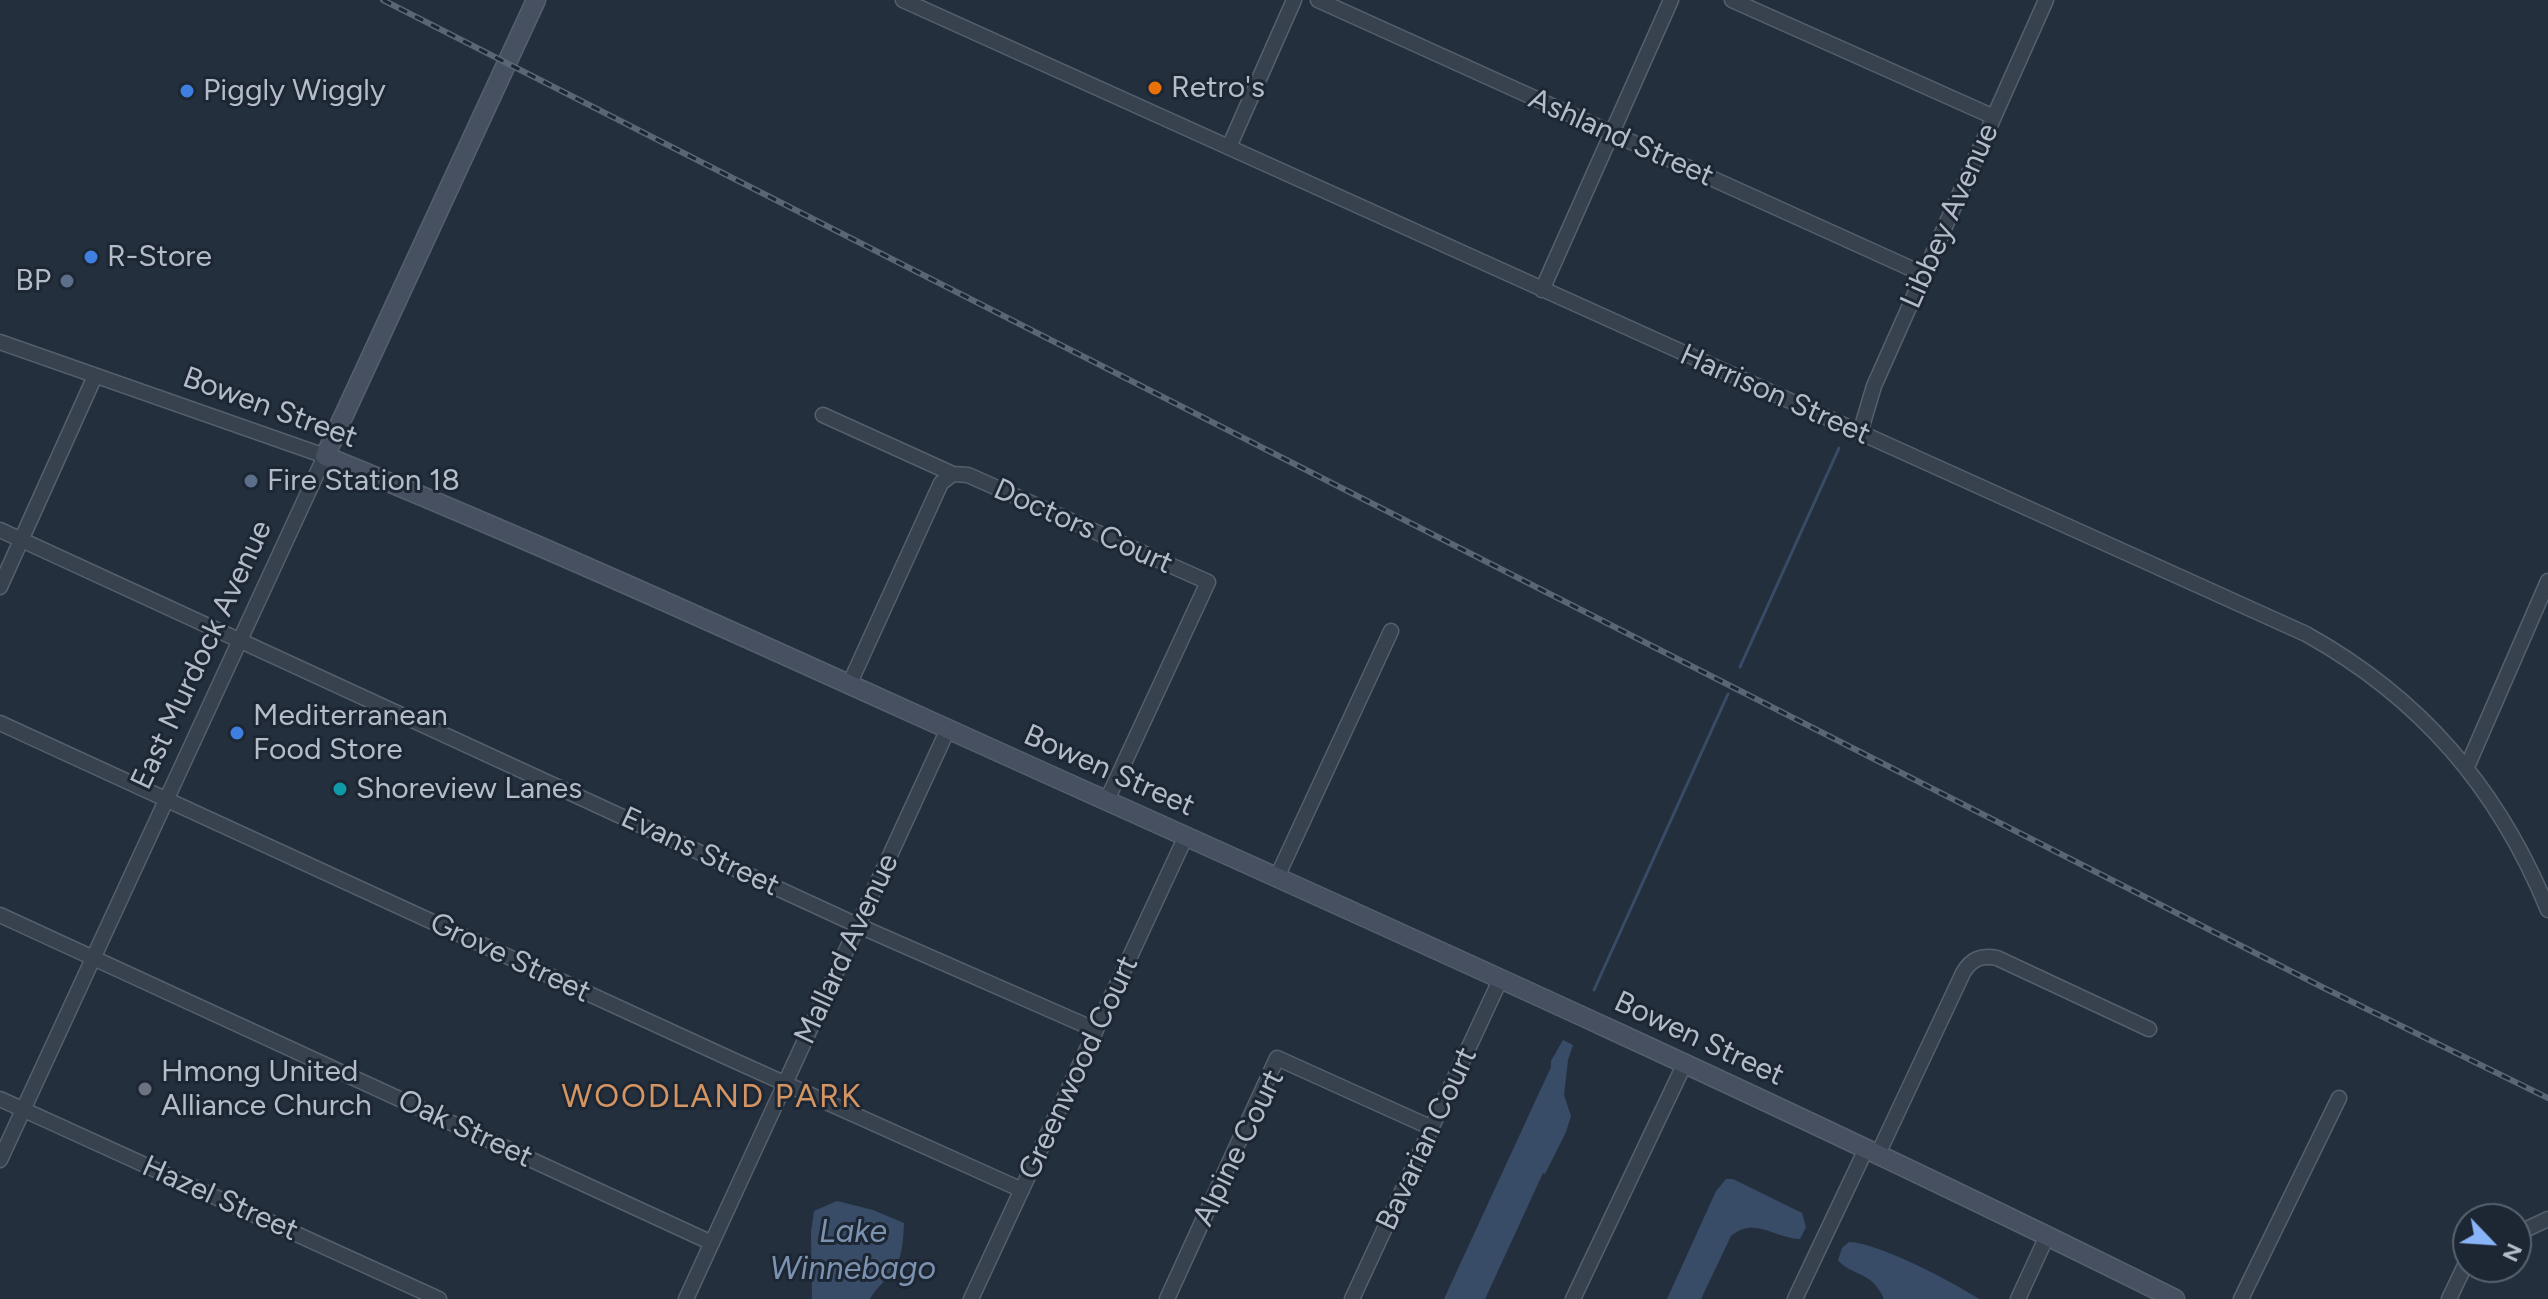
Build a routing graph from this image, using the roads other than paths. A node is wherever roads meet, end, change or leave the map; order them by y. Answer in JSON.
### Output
{"nodes":[{"id":1,"x":536,"y":0,"type":"edge"},
{"id":2,"x":1294,"y":0,"type":"edge"},
{"id":3,"x":1318,"y":0,"type":"edge"},
{"id":4,"x":1671,"y":0,"type":"edge"},
{"id":5,"x":1732,"y":0,"type":"edge"},
{"id":6,"x":2046,"y":0,"type":"edge"},
{"id":7,"x":911,"y":2,"type":"edge"},
{"id":8,"x":1994,"y":117,"type":"junction"},
{"id":9,"x":1612,"y":134,"type":"junction"},
{"id":10,"x":1229,"y":147,"type":"junction"},
{"id":11,"x":1923,"y":274,"type":"junction"},
{"id":12,"x":1542,"y":290,"type":"junction"},
{"id":13,"x":0,"y":342,"type":"edge"},
{"id":14,"x":95,"y":376,"type":"junction"},
{"id":15,"x":823,"y":415,"type":"dead end"},
{"id":16,"x":1860,"y":433,"type":"junction"},
{"id":17,"x":325,"y":456,"type":"junction"},
{"id":18,"x":953,"y":474,"type":"junction"},
{"id":19,"x":0,"y":530,"type":"edge"},
{"id":20,"x":22,"y":540,"type":"junction"},
{"id":21,"x":2548,"y":581,"type":"edge"},
{"id":22,"x":0,"y":587,"type":"edge"},
{"id":23,"x":1391,"y":631,"type":"dead end"},
{"id":24,"x":240,"y":641,"type":"junction"},
{"id":25,"x":849,"y":685,"type":"junction"},
{"id":26,"x":0,"y":723,"type":"edge"},
{"id":27,"x":948,"y":729,"type":"junction"},
{"id":28,"x":2467,"y":767,"type":"junction"},
{"id":29,"x":167,"y":799,"type":"junction"},
{"id":30,"x":1107,"y":800,"type":"junction"},
{"id":31,"x":1186,"y":836,"type":"junction"},
{"id":32,"x":1277,"y":877,"type":"junction"},
{"id":33,"x":2548,"y":910,"type":"edge"},
{"id":34,"x":0,"y":915,"type":"edge"},
{"id":35,"x":857,"y":925,"type":"junction"},
{"id":36,"x":93,"y":957,"type":"junction"},
{"id":37,"x":1501,"y":978,"type":"junction"},
{"id":38,"x":2149,"y":1029,"type":"dead end"},
{"id":39,"x":1096,"y":1030,"type":"junction"},
{"id":40,"x":1685,"y":1063,"type":"junction"},
{"id":41,"x":785,"y":1084,"type":"junction"},
{"id":42,"x":2339,"y":1098,"type":"dead end"},
{"id":43,"x":0,"y":1099,"type":"edge"},
{"id":44,"x":23,"y":1110,"type":"junction"},
{"id":45,"x":1432,"y":1128,"type":"junction"},
{"id":46,"x":1872,"y":1151,"type":"junction"},
{"id":47,"x":0,"y":1160,"type":"edge"},
{"id":48,"x":1022,"y":1190,"type":"junction"},
{"id":49,"x":2047,"y":1236,"type":"junction"},
{"id":50,"x":712,"y":1243,"type":"junction"},
{"id":51,"x":439,"y":1299,"type":"edge"},
{"id":52,"x":686,"y":1299,"type":"edge"},
{"id":53,"x":971,"y":1299,"type":"edge"},
{"id":54,"x":1167,"y":1299,"type":"edge"},
{"id":55,"x":1352,"y":1299,"type":"edge"},
{"id":56,"x":1573,"y":1299,"type":"edge"},
{"id":57,"x":1795,"y":1299,"type":"edge"},
{"id":58,"x":2018,"y":1299,"type":"edge"},
{"id":59,"x":2175,"y":1299,"type":"edge"},
{"id":60,"x":2241,"y":1299,"type":"edge"}],
"edges":[{"from":1,"to":17,"type":"main road","name":"East Murdock Avenue"},
{"from":2,"to":10,"type":"street"},
{"from":3,"to":9,"type":"street","name":"Ashland Street"},
{"from":4,"to":9,"type":"street"},
{"from":5,"to":8,"type":"street"},
{"from":6,"to":8,"type":"street","name":"Libbey Avenue"},
{"from":7,"to":10,"type":"street","name":"Harrison Street"},
{"from":8,"to":11,"type":"street","name":"Libbey Avenue"},
{"from":9,"to":11,"type":"street","name":"Ashland Street"},
{"from":9,"to":12,"type":"street"},
{"from":10,"to":12,"type":"street","name":"Harrison Street"},
{"from":11,"to":16,"type":"street","name":"Libbey Avenue"},
{"from":12,"to":16,"type":"street","name":"Harrison Street"},
{"from":13,"to":14,"type":"street","name":"Bowen Street"},
{"from":14,"to":17,"type":"street","name":"Bowen Street"},
{"from":14,"to":20,"type":"street"},
{"from":15,"to":18,"type":"street"},
{"from":16,"to":28,"type":"street","name":"Harrison Street"},
{"from":17,"to":24,"type":"street","name":"East Murdock Avenue"},
{"from":17,"to":25,"type":"main road","name":"Bowen Street"},
{"from":18,"to":25,"type":"street","name":"Doctors Court"},
{"from":18,"to":30,"type":"street","name":"Doctors Court"},
{"from":19,"to":20,"type":"street","name":"Evans Street"},
{"from":20,"to":22,"type":"street"},
{"from":20,"to":24,"type":"street","name":"Evans Street"},
{"from":21,"to":28,"type":"street"},
{"from":23,"to":32,"type":"street"},
{"from":24,"to":29,"type":"street","name":"East Murdock Avenue"},
{"from":24,"to":35,"type":"street","name":"Evans Street"},
{"from":25,"to":27,"type":"main road","name":"Bowen Street"},
{"from":26,"to":29,"type":"street","name":"Grove Street"},
{"from":27,"to":30,"type":"main road","name":"Bowen Street"},
{"from":27,"to":35,"type":"street","name":"Mallard Avenue"},
{"from":28,"to":33,"type":"street","name":"Harrison Street"},
{"from":29,"to":36,"type":"street","name":"East Murdock Avenue"},
{"from":29,"to":41,"type":"street","name":"Grove Street"},
{"from":30,"to":31,"type":"main road","name":"Bowen Street"},
{"from":31,"to":32,"type":"main road","name":"Bowen Street"},
{"from":31,"to":39,"type":"street","name":"Greenwood Court"},
{"from":32,"to":37,"type":"main road","name":"Bowen Street"},
{"from":34,"to":36,"type":"street","name":"Oak Street"},
{"from":35,"to":39,"type":"street","name":"Evans Street"},
{"from":35,"to":41,"type":"street","name":"Mallard Avenue"},
{"from":36,"to":44,"type":"street","name":"East Murdock Avenue"},
{"from":36,"to":50,"type":"street","name":"Oak Street"},
{"from":37,"to":40,"type":"main road","name":"Bowen Street"},
{"from":37,"to":45,"type":"street","name":"Bavarian Court"},
{"from":38,"to":46,"type":"street"},
{"from":39,"to":48,"type":"street","name":"Greenwood Court"},
{"from":40,"to":46,"type":"main road","name":"Bowen Street"},
{"from":40,"to":56,"type":"street"},
{"from":41,"to":48,"type":"street","name":"Grove Street"},
{"from":41,"to":50,"type":"street","name":"Mallard Avenue"},
{"from":42,"to":60,"type":"street"},
{"from":43,"to":44,"type":"street","name":"Hazel Street"},
{"from":44,"to":47,"type":"street","name":"East Murdock Avenue"},
{"from":44,"to":51,"type":"street","name":"Hazel Street"},
{"from":45,"to":54,"type":"street","name":"Alpine Court"},
{"from":45,"to":55,"type":"street","name":"Bavarian Court"},
{"from":46,"to":49,"type":"main road","name":"Bowen Street"},
{"from":46,"to":57,"type":"street"},
{"from":48,"to":53,"type":"street","name":"Greenwood Court"},
{"from":49,"to":58,"type":"street"},
{"from":49,"to":59,"type":"main road","name":"Bowen Street"},
{"from":50,"to":52,"type":"street","name":"Mallard Avenue"}]}
